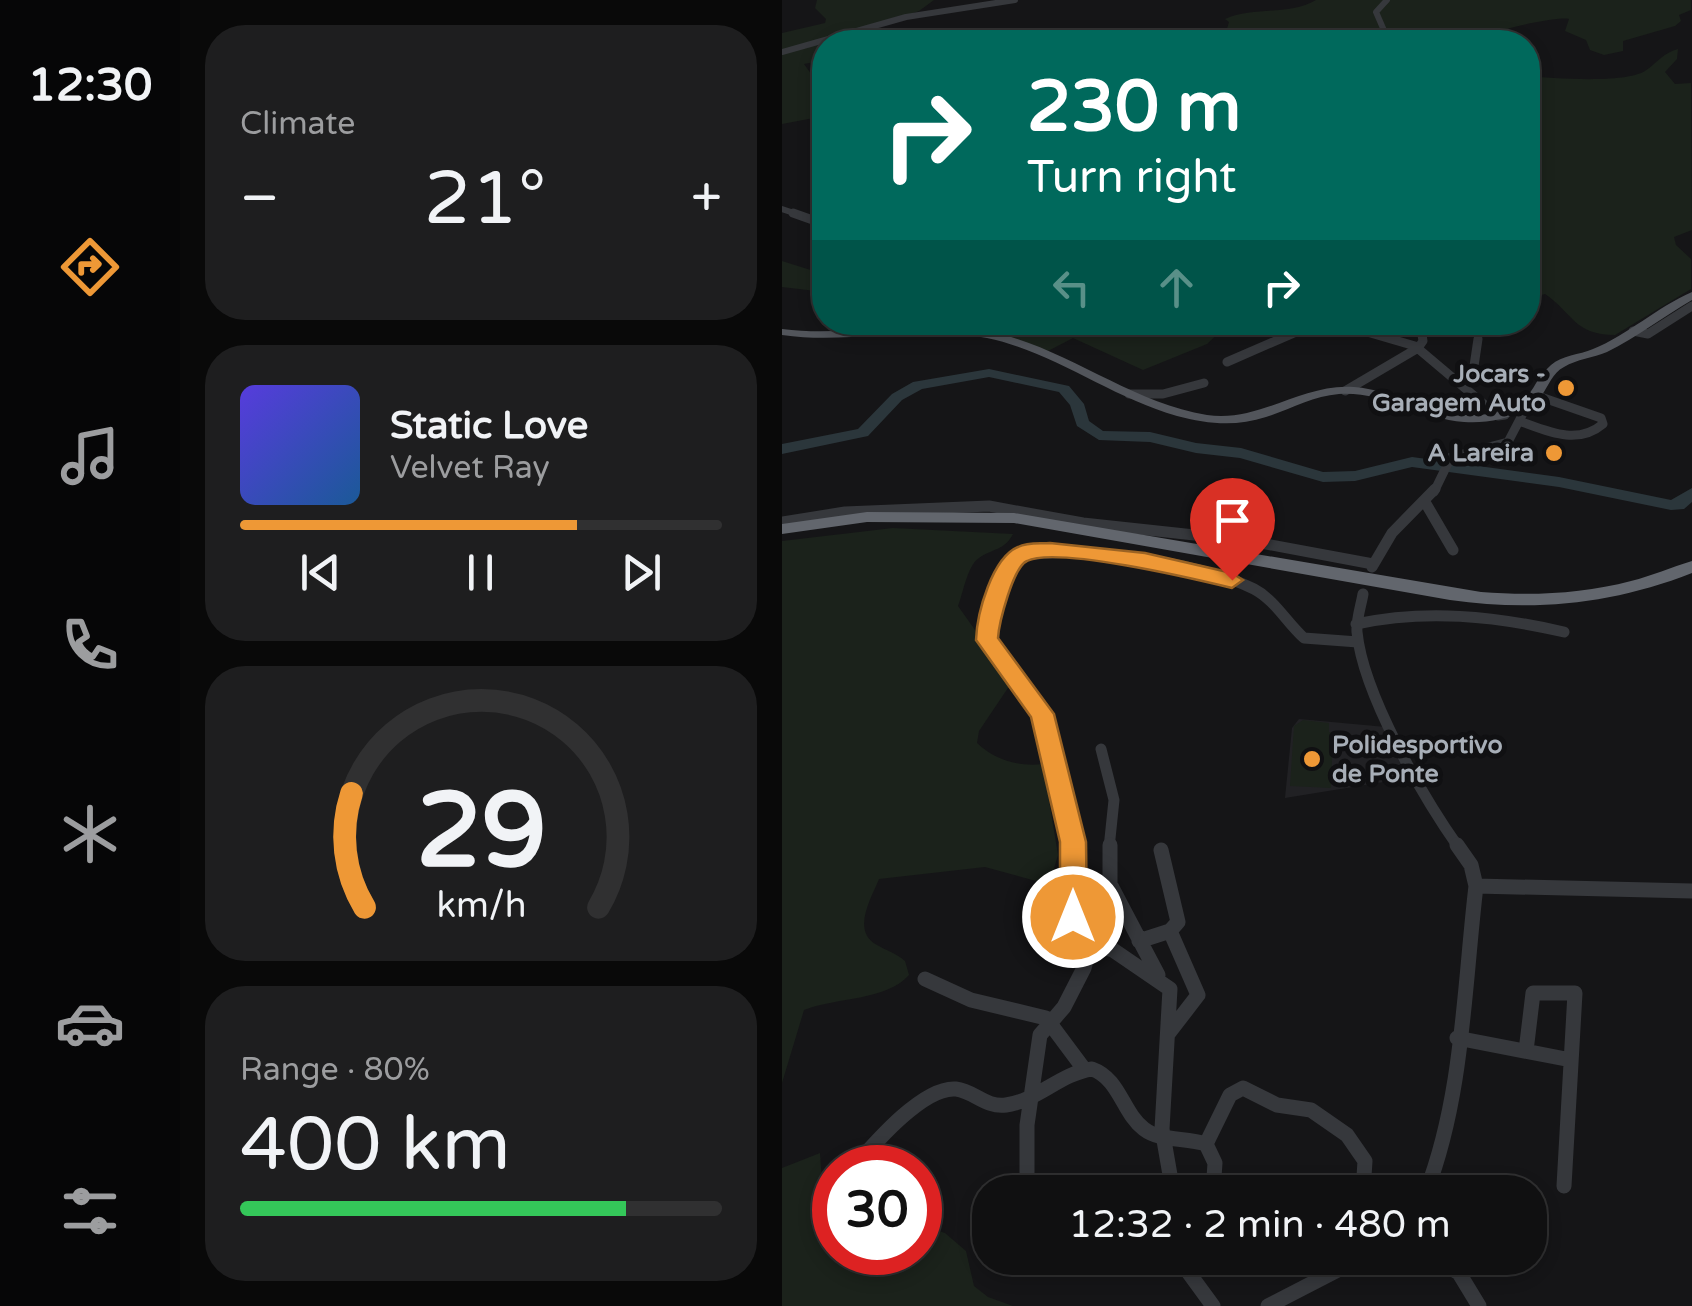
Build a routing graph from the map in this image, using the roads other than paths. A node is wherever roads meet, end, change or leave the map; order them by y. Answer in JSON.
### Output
{"nodes":[{"id":1,"x":1015,"y":0,"type":"edge"},
{"id":2,"x":1387,"y":0,"type":"edge"},
{"id":3,"x":860,"y":30,"type":"edge"},
{"id":4,"x":1384,"y":30,"type":"edge"},
{"id":5,"x":812,"y":44,"type":"edge"},
{"id":6,"x":782,"y":52,"type":"edge"},
{"id":7,"x":782,"y":209,"type":"edge"},
{"id":8,"x":812,"y":220,"type":"edge"},
{"id":9,"x":1692,"y":295,"type":"edge"},
{"id":10,"x":1692,"y":306,"type":"edge"},
{"id":11,"x":1633,"y":331,"type":"junction"},
{"id":12,"x":782,"y":332,"type":"edge"},
{"id":13,"x":812,"y":332,"type":"edge"},
{"id":14,"x":989,"y":335,"type":"edge"},
{"id":15,"x":1289,"y":335,"type":"edge"},
{"id":16,"x":1376,"y":335,"type":"edge"},
{"id":17,"x":1422,"y":335,"type":"edge"},
{"id":18,"x":1478,"y":339,"type":"dead end"},
{"id":19,"x":1418,"y":348,"type":"junction"},
{"id":20,"x":1227,"y":362,"type":"dead end"},
{"id":21,"x":1204,"y":383,"type":"dead end"},
{"id":22,"x":1460,"y":384,"type":"junction"},
{"id":23,"x":1344,"y":391,"type":"junction"},
{"id":24,"x":1130,"y":394,"type":"junction"},
{"id":25,"x":1533,"y":398,"type":"junction"},
{"id":26,"x":1509,"y":421,"type":"junction"},
{"id":27,"x":1426,"y":502,"type":"junction"},
{"id":28,"x":782,"y":529,"type":"edge"},
{"id":29,"x":1453,"y":550,"type":"dead end"},
{"id":30,"x":1373,"y":564,"type":"junction"},
{"id":31,"x":1692,"y":566,"type":"edge"},
{"id":32,"x":1692,"y":574,"type":"edge"},
{"id":33,"x":1368,"y":578,"type":"dead end"},
{"id":34,"x":1363,"y":594,"type":"dead end"},
{"id":35,"x":1358,"y":618,"type":"junction"},
{"id":36,"x":1564,"y":632,"type":"dead end"},
{"id":37,"x":1358,"y":642,"type":"junction"},
{"id":38,"x":1101,"y":749,"type":"dead end"},
{"id":39,"x":1161,"y":850,"type":"dead end"},
{"id":40,"x":1476,"y":886,"type":"junction"},
{"id":41,"x":1692,"y":890,"type":"edge"},
{"id":42,"x":1170,"y":931,"type":"junction"},
{"id":43,"x":1139,"y":941,"type":"junction"},
{"id":44,"x":1090,"y":945,"type":"junction"},
{"id":45,"x":1160,"y":979,"type":"junction"},
{"id":46,"x":925,"y":980,"type":"dead end"},
{"id":47,"x":1051,"y":1021,"type":"junction"},
{"id":48,"x":1168,"y":1034,"type":"junction"},
{"id":49,"x":1458,"y":1038,"type":"junction"},
{"id":50,"x":1526,"y":1051,"type":"junction"},
{"id":51,"x":1571,"y":1060,"type":"junction"},
{"id":52,"x":1084,"y":1070,"type":"junction"},
{"id":53,"x":1032,"y":1097,"type":"junction"},
{"id":54,"x":1163,"y":1138,"type":"junction"},
{"id":55,"x":1206,"y":1144,"type":"junction"},
{"id":56,"x":878,"y":1145,"type":"edge"},
{"id":57,"x":1028,"y":1175,"type":"edge"},
{"id":58,"x":1170,"y":1175,"type":"edge"},
{"id":59,"x":1215,"y":1175,"type":"edge"},
{"id":60,"x":1365,"y":1175,"type":"edge"},
{"id":61,"x":1432,"y":1175,"type":"edge"},
{"id":62,"x":1564,"y":1186,"type":"dead end"},
{"id":63,"x":1190,"y":1275,"type":"edge"},
{"id":64,"x":1328,"y":1275,"type":"edge"},
{"id":65,"x":1460,"y":1275,"type":"edge"},
{"id":66,"x":1213,"y":1306,"type":"edge"},
{"id":67,"x":1268,"y":1306,"type":"edge"},
{"id":68,"x":1478,"y":1306,"type":"edge"}],
"edges":[{"from":1,"to":3,"type":"street"},
{"from":2,"to":4,"type":"street"},
{"from":5,"to":6,"type":"street"},
{"from":7,"to":8,"type":"street"},
{"from":9,"to":11,"type":"main road"},
{"from":10,"to":11,"type":"street"},
{"from":11,"to":25,"type":"main road"},
{"from":12,"to":13,"type":"main road"},
{"from":14,"to":24,"type":"main road"},
{"from":15,"to":20,"type":"street"},
{"from":16,"to":19,"type":"street"},
{"from":17,"to":19,"type":"street"},
{"from":18,"to":22,"type":"street"},
{"from":19,"to":22,"type":"street"},
{"from":19,"to":23,"type":"street"},
{"from":21,"to":24,"type":"street"},
{"from":22,"to":26,"type":"street"},
{"from":23,"to":24,"type":"main road"},
{"from":23,"to":26,"type":"main road"},
{"from":25,"to":26,"type":"main road"},
{"from":25,"to":26,"type":"street"},
{"from":26,"to":27,"type":"street"},
{"from":27,"to":29,"type":"street"},
{"from":27,"to":30,"type":"street"},
{"from":28,"to":30,"type":"street"},
{"from":28,"to":31,"type":"highway"},
{"from":28,"to":32,"type":"highway"},
{"from":30,"to":33,"type":"street"},
{"from":34,"to":35,"type":"street"},
{"from":35,"to":36,"type":"street"},
{"from":35,"to":37,"type":"street"},
{"from":37,"to":40,"type":"street"},
{"from":37,"to":44,"type":"street"},
{"from":38,"to":43,"type":"street"},
{"from":39,"to":42,"type":"street"},
{"from":40,"to":41,"type":"street"},
{"from":40,"to":49,"type":"street"},
{"from":42,"to":43,"type":"street"},
{"from":42,"to":48,"type":"street"},
{"from":43,"to":45,"type":"street"},
{"from":44,"to":45,"type":"street"},
{"from":44,"to":47,"type":"street"},
{"from":45,"to":48,"type":"street"},
{"from":46,"to":47,"type":"street"},
{"from":47,"to":52,"type":"street"},
{"from":47,"to":53,"type":"street"},
{"from":48,"to":54,"type":"street"},
{"from":49,"to":50,"type":"street"},
{"from":49,"to":61,"type":"street"},
{"from":50,"to":51,"type":"street"},
{"from":50,"to":51,"type":"street"},
{"from":51,"to":62,"type":"street"},
{"from":52,"to":53,"type":"street"},
{"from":52,"to":54,"type":"street"},
{"from":53,"to":56,"type":"street"},
{"from":53,"to":57,"type":"street"},
{"from":54,"to":55,"type":"street"},
{"from":54,"to":58,"type":"street"},
{"from":55,"to":59,"type":"street"},
{"from":55,"to":60,"type":"street"},
{"from":63,"to":66,"type":"street"},
{"from":64,"to":67,"type":"street"},
{"from":65,"to":68,"type":"street"}]}
